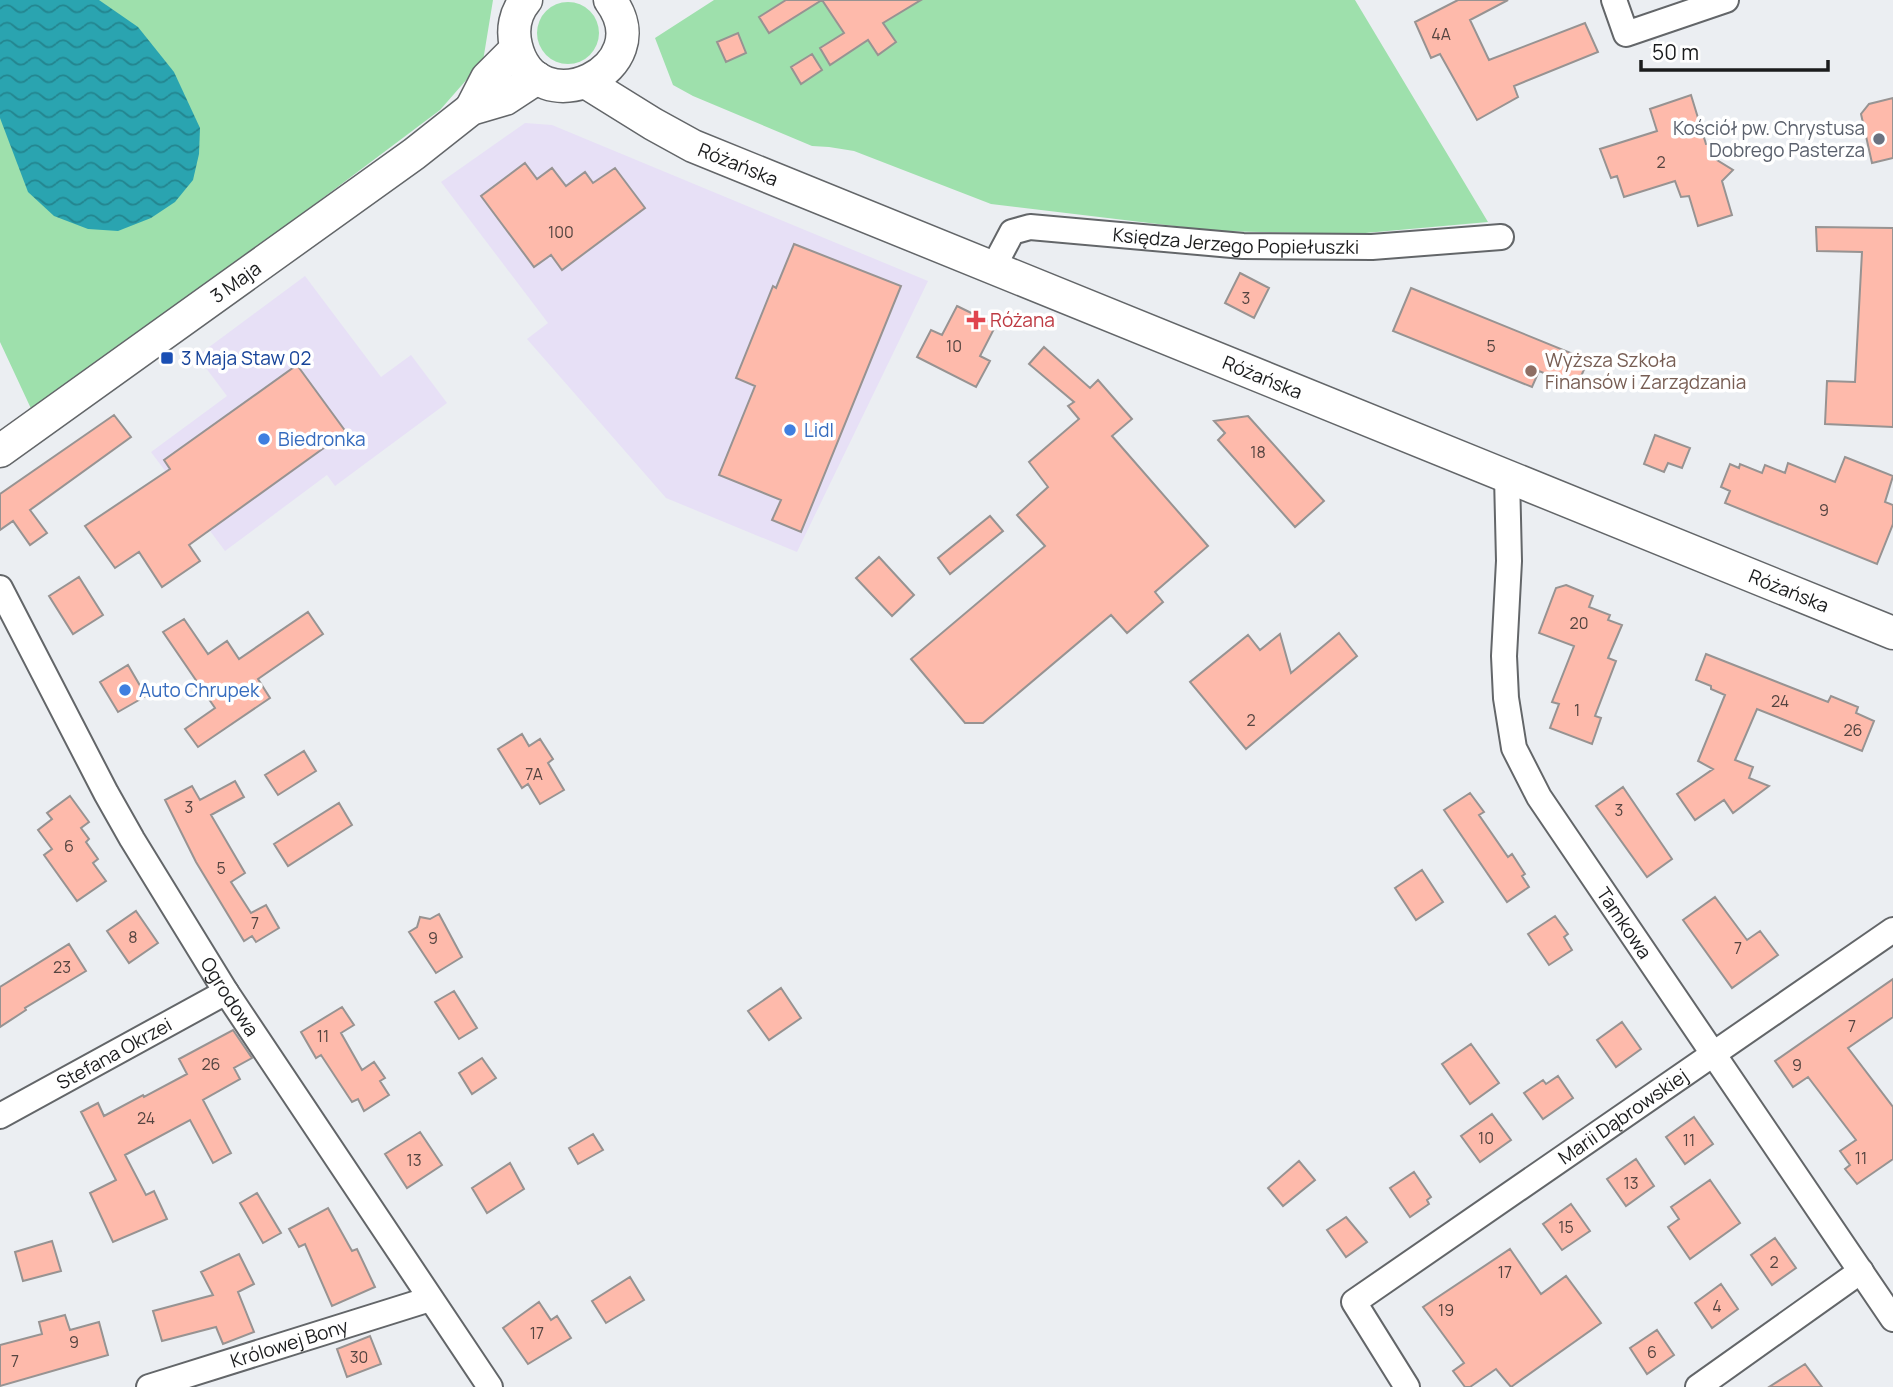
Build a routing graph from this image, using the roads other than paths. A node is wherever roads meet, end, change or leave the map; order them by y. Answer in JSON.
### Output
{"nodes":[{"id":1,"x":526,"y":0,"type":"edge"},
{"id":2,"x":1614,"y":0,"type":"edge"},
{"id":3,"x":1726,"y":0,"type":"edge"},
{"id":4,"x":623,"y":6,"type":"edge"},
{"id":5,"x":516,"y":49,"type":"junction"},
{"id":6,"x":598,"y":75,"type":"junction"},
{"id":7,"x":537,"y":78,"type":"junction"},
{"id":8,"x":471,"y":109,"type":"junction"},
{"id":9,"x":1501,"y":237,"type":"dead end"},
{"id":10,"x":993,"y":268,"type":"junction"},
{"id":11,"x":0,"y":451,"type":"edge"},
{"id":12,"x":1507,"y":476,"type":"junction"},
{"id":13,"x":0,"y":588,"type":"edge"},
{"id":14,"x":1893,"y":634,"type":"edge"},
{"id":15,"x":1893,"y":930,"type":"edge"},
{"id":16,"x":226,"y":992,"type":"junction"},
{"id":17,"x":1712,"y":1055,"type":"junction"},
{"id":18,"x":0,"y":1116,"type":"edge"},
{"id":19,"x":1861,"y":1271,"type":"junction"},
{"id":20,"x":430,"y":1299,"type":"junction"},
{"id":21,"x":1893,"y":1319,"type":"edge"},
{"id":22,"x":149,"y":1387,"type":"edge"},
{"id":23,"x":491,"y":1387,"type":"edge"},
{"id":24,"x":1407,"y":1387,"type":"edge"},
{"id":25,"x":1698,"y":1387,"type":"edge"}],
"edges":[{"from":1,"to":5,"type":"street"},
{"from":2,"to":3,"type":"street"},
{"from":4,"to":6,"type":"street"},
{"from":5,"to":7,"type":"street"},
{"from":5,"to":8,"type":"street","name":"3 Maja"},
{"from":6,"to":7,"type":"street"},
{"from":6,"to":10,"type":"street","name":"Różańska"},
{"from":7,"to":8,"type":"street","name":"3 Maja"},
{"from":8,"to":11,"type":"street","name":"3 Maja"},
{"from":9,"to":10,"type":"street","name":"Księdza Jerzego Popiełuszki"},
{"from":10,"to":12,"type":"street","name":"Różańska"},
{"from":12,"to":14,"type":"street","name":"Różańska"},
{"from":12,"to":17,"type":"street","name":"Tamkowa"},
{"from":13,"to":16,"type":"street","name":"Ogrodowa"},
{"from":15,"to":17,"type":"street","name":"Marii Dąbrowskiej"},
{"from":16,"to":18,"type":"street","name":"Stefana Okrzei"},
{"from":16,"to":20,"type":"street","name":"Ogrodowa"},
{"from":17,"to":19,"type":"street","name":"Tamkowa"},
{"from":17,"to":24,"type":"street","name":"Marii Dąbrowskiej"},
{"from":19,"to":21,"type":"street","name":"Tamkowa"},
{"from":19,"to":25,"type":"street"},
{"from":20,"to":22,"type":"street","name":"Królowej Bony"},
{"from":20,"to":23,"type":"street","name":"Ogrodowa"}]}
